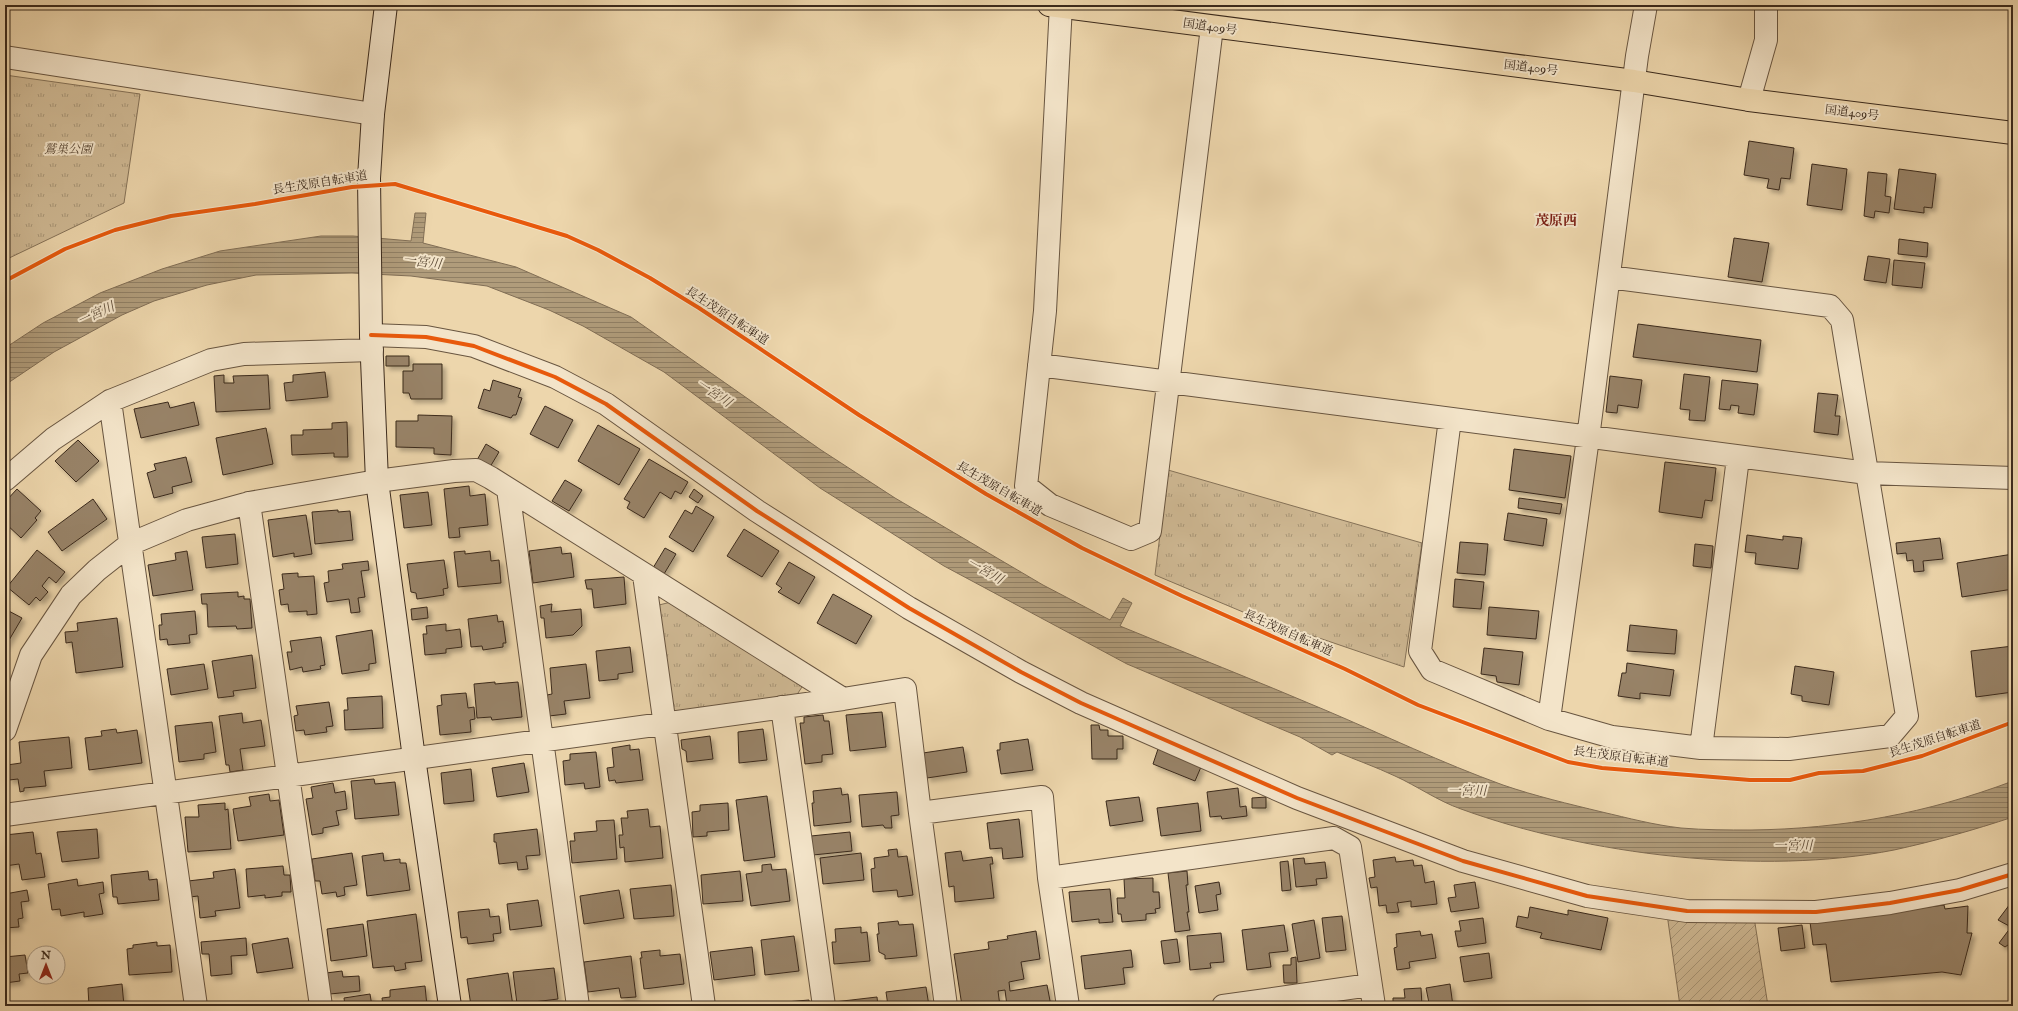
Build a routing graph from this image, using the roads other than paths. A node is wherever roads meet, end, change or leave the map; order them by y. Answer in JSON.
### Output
{"nodes":[{"id":1,"x":386,"y":5,"type":"edge"},
{"id":2,"x":1646,"y":5,"type":"edge"},
{"id":3,"x":1766,"y":5,"type":"edge"},
{"id":4,"x":1057,"y":6,"type":"edge"},
{"id":5,"x":1212,"y":28,"type":"junction"},
{"id":6,"x":5,"y":58,"type":"edge"},
{"id":7,"x":1634,"y":81,"type":"junction"},
{"id":8,"x":1749,"y":100,"type":"junction"},
{"id":9,"x":373,"y":114,"type":"junction"},
{"id":10,"x":2013,"y":133,"type":"edge"},
{"id":11,"x":1609,"y":277,"type":"junction"},
{"id":12,"x":371,"y":343,"type":"junction"},
{"id":13,"x":1040,"y":365,"type":"junction"},
{"id":14,"x":1168,"y":381,"type":"junction"},
{"id":15,"x":110,"y":401,"type":"junction"},
{"id":16,"x":1450,"y":419,"type":"junction"},
{"id":17,"x":1588,"y":438,"type":"junction"},
{"id":18,"x":1738,"y":458,"type":"junction"},
{"id":19,"x":1867,"y":473,"type":"junction"},
{"id":20,"x":2013,"y":478,"type":"edge"},
{"id":21,"x":5,"y":480,"type":"edge"},
{"id":22,"x":378,"y":481,"type":"junction"},
{"id":23,"x":508,"y":489,"type":"junction"},
{"id":24,"x":249,"y":503,"type":"junction"},
{"id":25,"x":130,"y":544,"type":"junction"},
{"id":26,"x":644,"y":575,"type":"junction"},
{"id":27,"x":843,"y":699,"type":"junction"},
{"id":28,"x":782,"y":707,"type":"junction"},
{"id":29,"x":1549,"y":719,"type":"junction"},
{"id":30,"x":665,"y":723,"type":"junction"},
{"id":31,"x":5,"y":730,"type":"edge"},
{"id":32,"x":542,"y":740,"type":"junction"},
{"id":33,"x":1701,"y":748,"type":"junction"},
{"id":34,"x":414,"y":758,"type":"junction"},
{"id":35,"x":288,"y":776,"type":"junction"},
{"id":36,"x":165,"y":792,"type":"junction"},
{"id":37,"x":920,"y":813,"type":"junction"},
{"id":38,"x":5,"y":814,"type":"edge"},
{"id":39,"x":2013,"y":874,"type":"edge"},
{"id":40,"x":1049,"y":878,"type":"junction"},
{"id":41,"x":1372,"y":996,"type":"edge"},
{"id":42,"x":196,"y":1006,"type":"edge"},
{"id":43,"x":321,"y":1006,"type":"edge"},
{"id":44,"x":450,"y":1006,"type":"edge"},
{"id":45,"x":578,"y":1006,"type":"edge"},
{"id":46,"x":704,"y":1006,"type":"edge"},
{"id":47,"x":824,"y":1006,"type":"edge"},
{"id":48,"x":946,"y":1006,"type":"edge"},
{"id":49,"x":1068,"y":1006,"type":"edge"},
{"id":50,"x":1223,"y":1006,"type":"edge"}],
"edges":[{"from":1,"to":9,"type":"street"},
{"from":2,"to":7,"type":"street"},
{"from":3,"to":8,"type":"street"},
{"from":4,"to":5,"type":"highway","name":"国道409号"},
{"from":4,"to":13,"type":"street"},
{"from":5,"to":7,"type":"highway","name":"国道409号"},
{"from":5,"to":14,"type":"street"},
{"from":6,"to":9,"type":"street"},
{"from":7,"to":8,"type":"highway","name":"国道409号"},
{"from":7,"to":11,"type":"street"},
{"from":8,"to":10,"type":"highway","name":"国道409号"},
{"from":9,"to":12,"type":"street"},
{"from":11,"to":17,"type":"street"},
{"from":11,"to":19,"type":"street"},
{"from":12,"to":15,"type":"street"},
{"from":12,"to":22,"type":"street"},
{"from":12,"to":39,"type":"street"},
{"from":13,"to":14,"type":"street"},
{"from":13,"to":14,"type":"street"},
{"from":14,"to":16,"type":"street"},
{"from":15,"to":21,"type":"street"},
{"from":15,"to":25,"type":"street"},
{"from":16,"to":17,"type":"street"},
{"from":16,"to":29,"type":"street"},
{"from":17,"to":18,"type":"street"},
{"from":17,"to":29,"type":"street"},
{"from":18,"to":19,"type":"street"},
{"from":18,"to":33,"type":"street"},
{"from":19,"to":20,"type":"street"},
{"from":19,"to":33,"type":"street"},
{"from":22,"to":23,"type":"street"},
{"from":22,"to":24,"type":"street"},
{"from":22,"to":34,"type":"street"},
{"from":23,"to":26,"type":"street"},
{"from":23,"to":32,"type":"street"},
{"from":24,"to":25,"type":"street"},
{"from":24,"to":35,"type":"street"},
{"from":25,"to":31,"type":"street"},
{"from":25,"to":36,"type":"street"},
{"from":26,"to":27,"type":"street"},
{"from":26,"to":30,"type":"street"},
{"from":27,"to":28,"type":"street"},
{"from":27,"to":37,"type":"street"},
{"from":28,"to":30,"type":"street"},
{"from":28,"to":47,"type":"street"},
{"from":29,"to":33,"type":"street"},
{"from":30,"to":32,"type":"street"},
{"from":30,"to":46,"type":"street"},
{"from":32,"to":34,"type":"street"},
{"from":32,"to":45,"type":"street"},
{"from":34,"to":35,"type":"street"},
{"from":34,"to":44,"type":"street"},
{"from":35,"to":36,"type":"street"},
{"from":35,"to":43,"type":"street"},
{"from":36,"to":38,"type":"street"},
{"from":36,"to":42,"type":"street"},
{"from":37,"to":40,"type":"street"},
{"from":37,"to":48,"type":"street"},
{"from":40,"to":41,"type":"street"},
{"from":40,"to":49,"type":"street"},
{"from":41,"to":50,"type":"street"}]}
